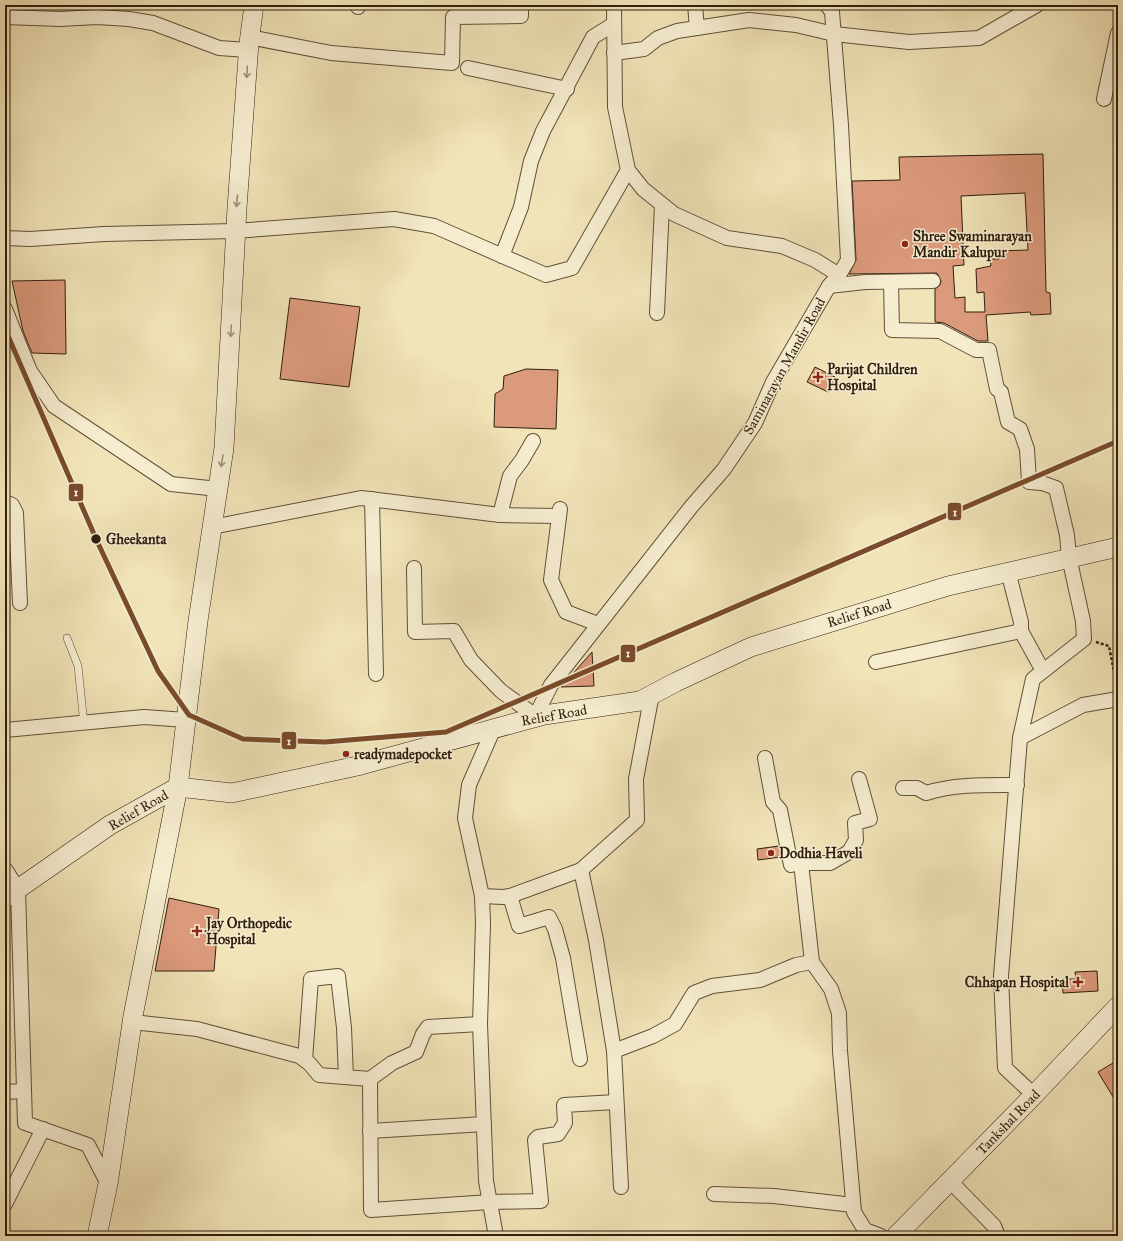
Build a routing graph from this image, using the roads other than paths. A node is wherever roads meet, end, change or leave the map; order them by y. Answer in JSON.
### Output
{"nodes":[{"id":1,"x":254,"y":5,"type":"edge"},
{"id":2,"x":520,"y":5,"type":"edge"},
{"id":3,"x":614,"y":5,"type":"edge"},
{"id":4,"x":694,"y":5,"type":"edge"},
{"id":5,"x":828,"y":5,"type":"edge"},
{"id":6,"x":1037,"y":5,"type":"edge"},
{"id":7,"x":5,"y":17,"type":"edge"},
{"id":8,"x":614,"y":24,"type":"junction"},
{"id":9,"x":697,"y":28,"type":"junction"},
{"id":10,"x":1118,"y":33,"type":"edge"},
{"id":11,"x":834,"y":34,"type":"junction"},
{"id":12,"x":249,"y":44,"type":"junction"},
{"id":13,"x":614,"y":53,"type":"junction"},
{"id":14,"x":468,"y":68,"type":"dead end"},
{"id":15,"x":566,"y":89,"type":"junction"},
{"id":16,"x":1104,"y":99,"type":"dead end"},
{"id":17,"x":628,"y":170,"type":"junction"},
{"id":18,"x":662,"y":205,"type":"junction"},
{"id":19,"x":235,"y":231,"type":"junction"},
{"id":20,"x":5,"y":238,"type":"edge"},
{"id":21,"x":502,"y":256,"type":"junction"},
{"id":22,"x":839,"y":275,"type":"junction"},
{"id":23,"x":933,"y":281,"type":"dead end"},
{"id":24,"x":891,"y":282,"type":"junction"},
{"id":25,"x":829,"y":286,"type":"junction"},
{"id":26,"x":5,"y":309,"type":"edge"},
{"id":27,"x":657,"y":313,"type":"dead end"},
{"id":28,"x":533,"y":441,"type":"dead end"},
{"id":29,"x":218,"y":489,"type":"junction"},
{"id":30,"x":372,"y":499,"type":"junction"},
{"id":31,"x":5,"y":502,"type":"edge"},
{"id":32,"x":500,"y":516,"type":"junction"},
{"id":33,"x":212,"y":527,"type":"junction"},
{"id":34,"x":1118,"y":546,"type":"edge"},
{"id":35,"x":1069,"y":557,"type":"junction"},
{"id":36,"x":414,"y":568,"type":"dead end"},
{"id":37,"x":1008,"y":571,"type":"junction"},
{"id":38,"x":20,"y":603,"type":"dead end"},
{"id":39,"x":598,"y":624,"type":"junction"},
{"id":40,"x":1021,"y":631,"type":"junction"},
{"id":41,"x":67,"y":638,"type":"dead end"},
{"id":42,"x":876,"y":662,"type":"dead end"},
{"id":43,"x":1043,"y":671,"type":"junction"},
{"id":44,"x":376,"y":674,"type":"dead end"},
{"id":45,"x":652,"y":694,"type":"junction"},
{"id":46,"x":1118,"y":700,"type":"edge"},
{"id":47,"x":541,"y":716,"type":"junction"},
{"id":48,"x":186,"y":720,"type":"junction"},
{"id":49,"x":84,"y":724,"type":"junction"},
{"id":50,"x":494,"y":728,"type":"junction"},
{"id":51,"x":5,"y":730,"type":"edge"},
{"id":52,"x":1020,"y":738,"type":"junction"},
{"id":53,"x":765,"y":758,"type":"dead end"},
{"id":54,"x":859,"y":779,"type":"dead end"},
{"id":55,"x":1016,"y":785,"type":"junction"},
{"id":56,"x":178,"y":787,"type":"junction"},
{"id":57,"x":903,"y":788,"type":"dead end"},
{"id":58,"x":801,"y":863,"type":"junction"},
{"id":59,"x":5,"y":869,"type":"edge"},
{"id":60,"x":581,"y":870,"type":"junction"},
{"id":61,"x":12,"y":893,"type":"edge"},
{"id":62,"x":482,"y":896,"type":"junction"},
{"id":63,"x":510,"y":896,"type":"junction"},
{"id":64,"x":812,"y":962,"type":"junction"},
{"id":65,"x":1118,"y":1006,"type":"edge"},
{"id":66,"x":132,"y":1022,"type":"junction"},
{"id":67,"x":480,"y":1024,"type":"junction"},
{"id":68,"x":614,"y":1051,"type":"junction"},
{"id":69,"x":580,"y":1059,"type":"dead end"},
{"id":70,"x":305,"y":1060,"type":"junction"},
{"id":71,"x":346,"y":1077,"type":"junction"},
{"id":72,"x":370,"y":1079,"type":"junction"},
{"id":73,"x":24,"y":1091,"type":"junction"},
{"id":74,"x":5,"y":1092,"type":"edge"},
{"id":75,"x":1034,"y":1095,"type":"junction"},
{"id":76,"x":616,"y":1102,"type":"junction"},
{"id":77,"x":484,"y":1124,"type":"junction"},
{"id":78,"x":43,"y":1129,"type":"junction"},
{"id":79,"x":370,"y":1131,"type":"junction"},
{"id":80,"x":950,"y":1181,"type":"junction"},
{"id":81,"x":108,"y":1184,"type":"junction"},
{"id":82,"x":621,"y":1187,"type":"dead end"},
{"id":83,"x":714,"y":1194,"type":"dead end"},
{"id":84,"x":490,"y":1202,"type":"junction"},
{"id":85,"x":5,"y":1204,"type":"edge"},
{"id":86,"x":853,"y":1205,"type":"junction"},
{"id":87,"x":97,"y":1236,"type":"edge"},
{"id":88,"x":496,"y":1236,"type":"edge"},
{"id":89,"x":880,"y":1236,"type":"edge"},
{"id":90,"x":896,"y":1236,"type":"edge"},
{"id":91,"x":998,"y":1236,"type":"edge"}],
"edges":[{"from":1,"to":12,"type":"street"},
{"from":2,"to":12,"type":"street"},
{"from":3,"to":8,"type":"street"},
{"from":4,"to":9,"type":"street"},
{"from":5,"to":11,"type":"street","name":"Saminarayan Mandir Road"},
{"from":6,"to":11,"type":"street"},
{"from":7,"to":12,"type":"street"},
{"from":8,"to":13,"type":"street"},
{"from":8,"to":15,"type":"street"},
{"from":9,"to":11,"type":"street"},
{"from":9,"to":13,"type":"street"},
{"from":10,"to":16,"type":"street"},
{"from":11,"to":22,"type":"street","name":"Saminarayan Mandir Road"},
{"from":12,"to":19,"type":"street","one_way":true},
{"from":13,"to":17,"type":"street"},
{"from":14,"to":15,"type":"street"},
{"from":15,"to":21,"type":"street"},
{"from":17,"to":18,"type":"street"},
{"from":17,"to":21,"type":"street"},
{"from":18,"to":22,"type":"street"},
{"from":18,"to":27,"type":"street"},
{"from":19,"to":20,"type":"street"},
{"from":19,"to":21,"type":"street"},
{"from":19,"to":29,"type":"street","one_way":true},
{"from":22,"to":25,"type":"street","name":"Saminarayan Mandir Road"},
{"from":23,"to":24,"type":"street"},
{"from":24,"to":25,"type":"street"},
{"from":24,"to":35,"type":"street"},
{"from":25,"to":39,"type":"street","name":"Saminarayan Mandir Road"},
{"from":26,"to":29,"type":"street"},
{"from":28,"to":32,"type":"street"},
{"from":29,"to":33,"type":"street"},
{"from":30,"to":32,"type":"street"},
{"from":30,"to":33,"type":"street"},
{"from":30,"to":44,"type":"street"},
{"from":31,"to":38,"type":"street"},
{"from":32,"to":39,"type":"street"},
{"from":33,"to":48,"type":"street"},
{"from":34,"to":35,"type":"street","name":"Relief Road"},
{"from":35,"to":37,"type":"street","name":"Relief Road"},
{"from":35,"to":43,"type":"street"},
{"from":36,"to":47,"type":"street"},
{"from":37,"to":40,"type":"street"},
{"from":37,"to":45,"type":"street","name":"Relief Road"},
{"from":39,"to":47,"type":"street","name":"Saminarayan Mandir Road"},
{"from":40,"to":42,"type":"street"},
{"from":40,"to":43,"type":"street"},
{"from":41,"to":49,"type":"lane"},
{"from":43,"to":52,"type":"street"},
{"from":45,"to":47,"type":"street","name":"Relief Road"},
{"from":45,"to":60,"type":"street"},
{"from":46,"to":52,"type":"street"},
{"from":47,"to":50,"type":"street","name":"Relief Road"},
{"from":48,"to":49,"type":"street"},
{"from":48,"to":56,"type":"street"},
{"from":49,"to":51,"type":"street"},
{"from":50,"to":56,"type":"street","name":"Relief Road"},
{"from":50,"to":62,"type":"street"},
{"from":52,"to":55,"type":"street"},
{"from":53,"to":58,"type":"street"},
{"from":54,"to":58,"type":"street"},
{"from":55,"to":57,"type":"street"},
{"from":55,"to":75,"type":"street"},
{"from":56,"to":61,"type":"street","name":"Relief Road"},
{"from":56,"to":66,"type":"street"},
{"from":58,"to":64,"type":"street"},
{"from":59,"to":61,"type":"street"},
{"from":60,"to":63,"type":"street"},
{"from":60,"to":68,"type":"street"},
{"from":61,"to":73,"type":"street"},
{"from":62,"to":63,"type":"street"},
{"from":62,"to":67,"type":"street"},
{"from":63,"to":69,"type":"street"},
{"from":64,"to":68,"type":"street"},
{"from":64,"to":86,"type":"street"},
{"from":65,"to":75,"type":"street","name":"Tankshal Road"},
{"from":66,"to":70,"type":"street"},
{"from":66,"to":81,"type":"street"},
{"from":67,"to":72,"type":"street"},
{"from":67,"to":77,"type":"street"},
{"from":68,"to":76,"type":"street"},
{"from":70,"to":71,"type":"street"},
{"from":70,"to":71,"type":"street"},
{"from":71,"to":72,"type":"street"},
{"from":72,"to":79,"type":"street"},
{"from":73,"to":74,"type":"street"},
{"from":73,"to":78,"type":"street"},
{"from":75,"to":80,"type":"street","name":"Tankshal Road"},
{"from":76,"to":82,"type":"street"},
{"from":76,"to":84,"type":"street"},
{"from":77,"to":79,"type":"street"},
{"from":77,"to":84,"type":"street"},
{"from":78,"to":81,"type":"street"},
{"from":78,"to":85,"type":"street"},
{"from":79,"to":84,"type":"street"},
{"from":80,"to":90,"type":"street","name":"Tankshal Road"},
{"from":80,"to":91,"type":"street"},
{"from":81,"to":87,"type":"street"},
{"from":83,"to":86,"type":"street"},
{"from":84,"to":88,"type":"street"},
{"from":86,"to":89,"type":"street"}]}
